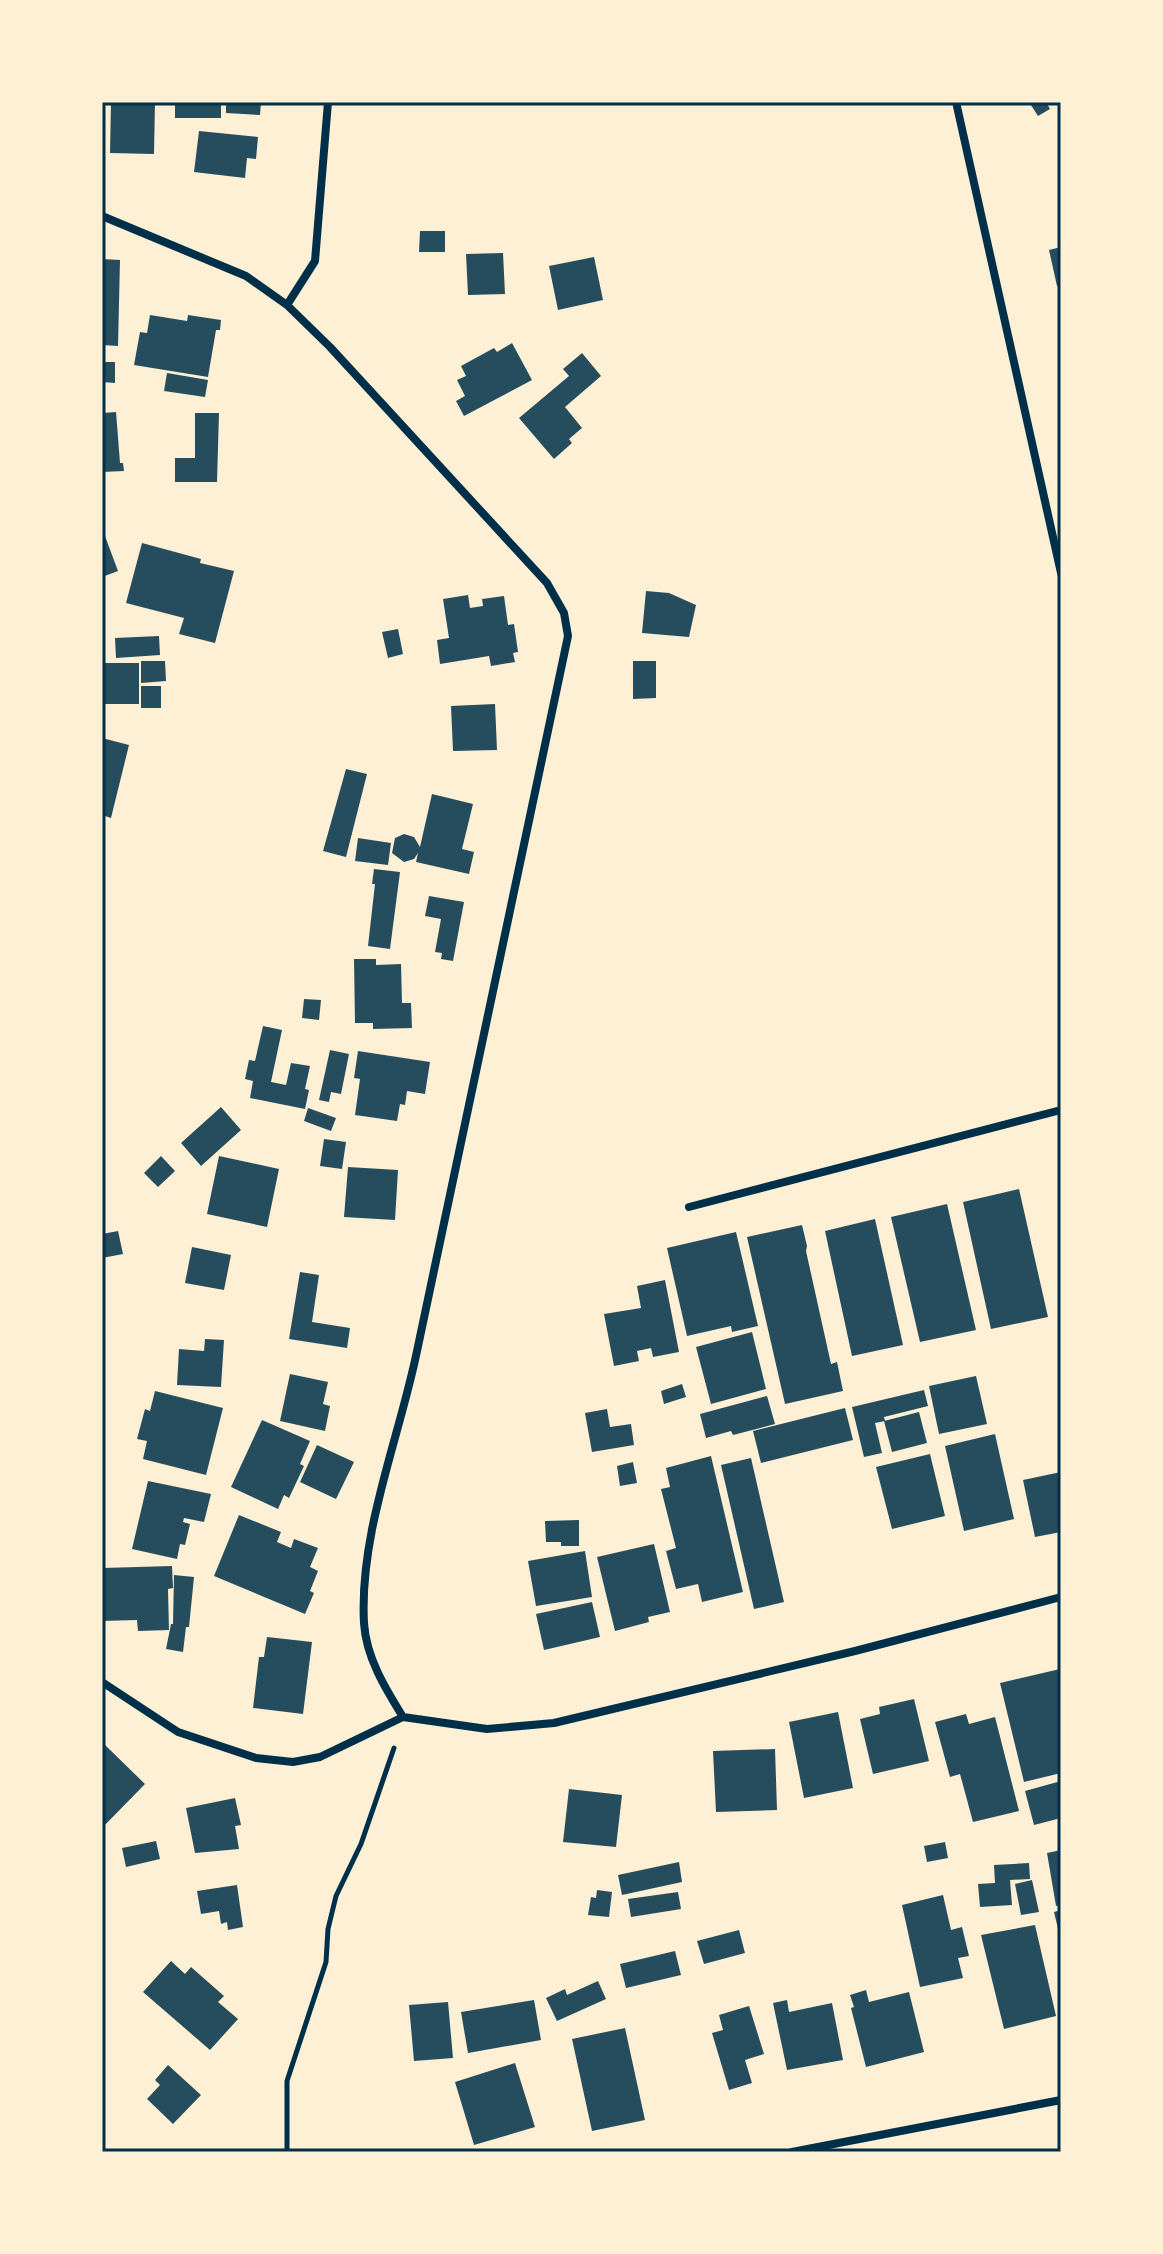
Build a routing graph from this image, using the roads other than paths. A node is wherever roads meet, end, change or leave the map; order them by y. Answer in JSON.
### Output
{"nodes":[{"id":1,"x":328,"y":102,"type":"edge"},
{"id":2,"x":956,"y":102,"type":"edge"},
{"id":3,"x":102,"y":216,"type":"edge"},
{"id":4,"x":287,"y":305,"type":"junction"},
{"id":5,"x":1061,"y":573,"type":"edge"},
{"id":6,"x":1061,"y":1110,"type":"edge"},
{"id":7,"x":689,"y":1207,"type":"dead end"},
{"id":8,"x":1061,"y":1597,"type":"edge"},
{"id":9,"x":102,"y":1682,"type":"edge"},
{"id":10,"x":403,"y":1717,"type":"junction"},
{"id":11,"x":1061,"y":2100,"type":"edge"},
{"id":12,"x":792,"y":2152,"type":"edge"}],
"edges":[{"from":1,"to":4,"type":"street"},
{"from":2,"to":5,"type":"street"},
{"from":3,"to":4,"type":"street"},
{"from":4,"to":10,"type":"street"},
{"from":6,"to":7,"type":"street"},
{"from":8,"to":10,"type":"street"},
{"from":9,"to":10,"type":"street"},
{"from":11,"to":12,"type":"street"}]}
